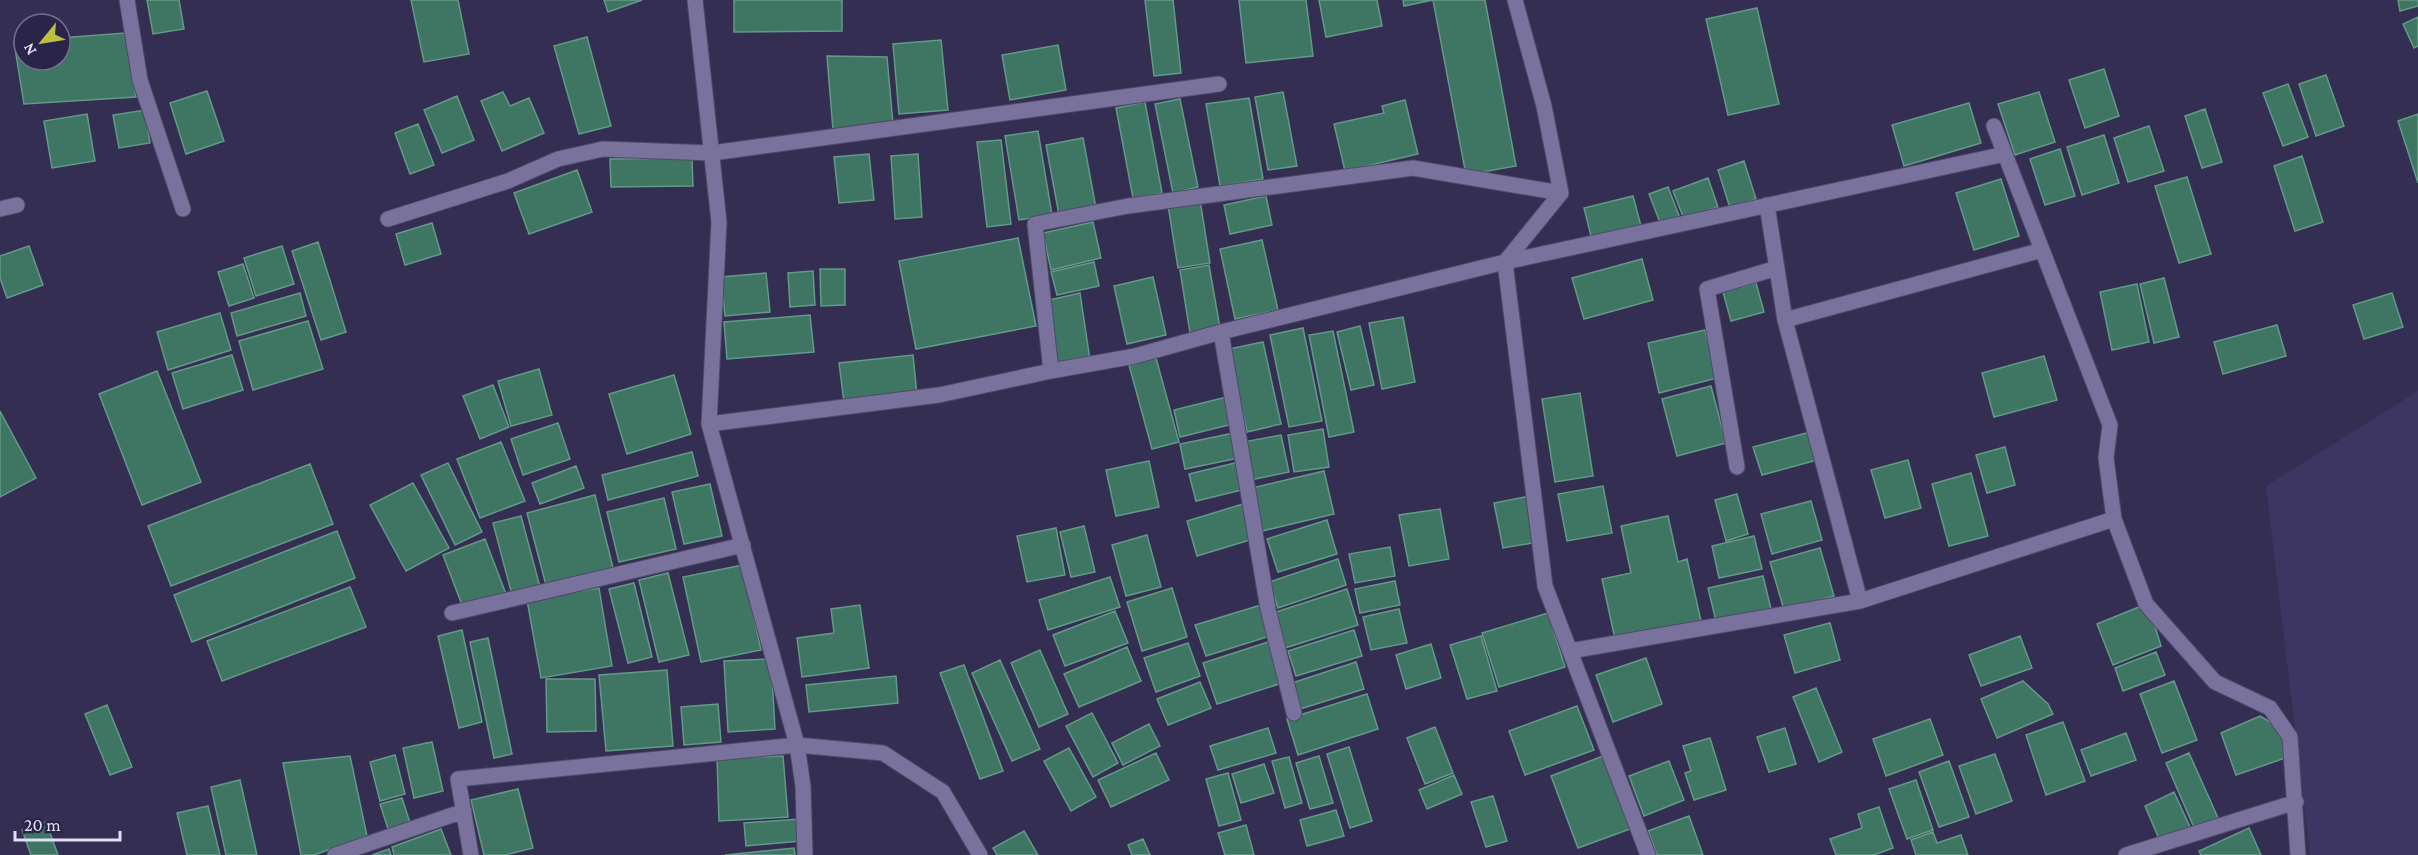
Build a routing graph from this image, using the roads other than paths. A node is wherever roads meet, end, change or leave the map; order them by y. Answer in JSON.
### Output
{"nodes":[{"id":1,"x":127,"y":0,"type":"edge"},
{"id":2,"x":694,"y":0,"type":"edge"},
{"id":3,"x":1515,"y":0,"type":"edge"},
{"id":4,"x":1219,"y":84,"type":"dead end"},
{"id":5,"x":1994,"y":126,"type":"dead end"},
{"id":6,"x":712,"y":153,"type":"junction"},
{"id":7,"x":2005,"y":154,"type":"junction"},
{"id":8,"x":1560,"y":193,"type":"junction"},
{"id":9,"x":17,"y":205,"type":"dead end"},
{"id":10,"x":1767,"y":205,"type":"junction"},
{"id":11,"x":0,"y":209,"type":"edge"},
{"id":12,"x":183,"y":209,"type":"dead end"},
{"id":13,"x":388,"y":219,"type":"dead end"},
{"id":14,"x":2042,"y":250,"type":"junction"},
{"id":15,"x":1505,"y":262,"type":"junction"},
{"id":16,"x":1777,"y":267,"type":"junction"},
{"id":17,"x":1785,"y":320,"type":"junction"},
{"id":18,"x":1221,"y":332,"type":"junction"},
{"id":19,"x":1051,"y":370,"type":"junction"},
{"id":20,"x":709,"y":424,"type":"junction"},
{"id":21,"x":1737,"y":467,"type":"dead end"},
{"id":22,"x":2114,"y":519,"type":"junction"},
{"id":23,"x":743,"y":544,"type":"junction"},
{"id":24,"x":1860,"y":601,"type":"junction"},
{"id":25,"x":452,"y":613,"type":"dead end"},
{"id":26,"x":1570,"y":651,"type":"junction"},
{"id":27,"x":1294,"y":713,"type":"dead end"},
{"id":28,"x":797,"y":745,"type":"junction"},
{"id":29,"x":2296,"y":802,"type":"junction"},
{"id":30,"x":464,"y":811,"type":"junction"},
{"id":31,"x":335,"y":855,"type":"edge"},
{"id":32,"x":471,"y":855,"type":"edge"},
{"id":33,"x":805,"y":855,"type":"edge"},
{"id":34,"x":980,"y":855,"type":"edge"},
{"id":35,"x":1648,"y":855,"type":"edge"},
{"id":36,"x":2126,"y":855,"type":"edge"},
{"id":37,"x":2298,"y":855,"type":"edge"}],
"edges":[{"from":1,"to":12,"type":"street"},
{"from":2,"to":6,"type":"street"},
{"from":3,"to":8,"type":"street"},
{"from":4,"to":6,"type":"street"},
{"from":5,"to":7,"type":"street"},
{"from":6,"to":13,"type":"street"},
{"from":6,"to":20,"type":"street"},
{"from":7,"to":10,"type":"street"},
{"from":7,"to":14,"type":"street"},
{"from":8,"to":15,"type":"street"},
{"from":8,"to":19,"type":"street"},
{"from":9,"to":11,"type":"street"},
{"from":10,"to":15,"type":"street"},
{"from":10,"to":16,"type":"street"},
{"from":14,"to":17,"type":"street"},
{"from":14,"to":22,"type":"street"},
{"from":15,"to":18,"type":"street"},
{"from":15,"to":26,"type":"street"},
{"from":16,"to":17,"type":"street"},
{"from":16,"to":21,"type":"street"},
{"from":17,"to":24,"type":"street"},
{"from":18,"to":19,"type":"street"},
{"from":18,"to":27,"type":"street"},
{"from":19,"to":20,"type":"street"},
{"from":20,"to":23,"type":"street"},
{"from":22,"to":24,"type":"street"},
{"from":22,"to":29,"type":"street"},
{"from":23,"to":25,"type":"street"},
{"from":23,"to":28,"type":"street"},
{"from":24,"to":26,"type":"street"},
{"from":26,"to":35,"type":"street"},
{"from":28,"to":30,"type":"street"},
{"from":28,"to":33,"type":"street"},
{"from":28,"to":34,"type":"street"},
{"from":29,"to":36,"type":"street"},
{"from":29,"to":37,"type":"street"},
{"from":30,"to":31,"type":"street"},
{"from":30,"to":32,"type":"street"}]}
